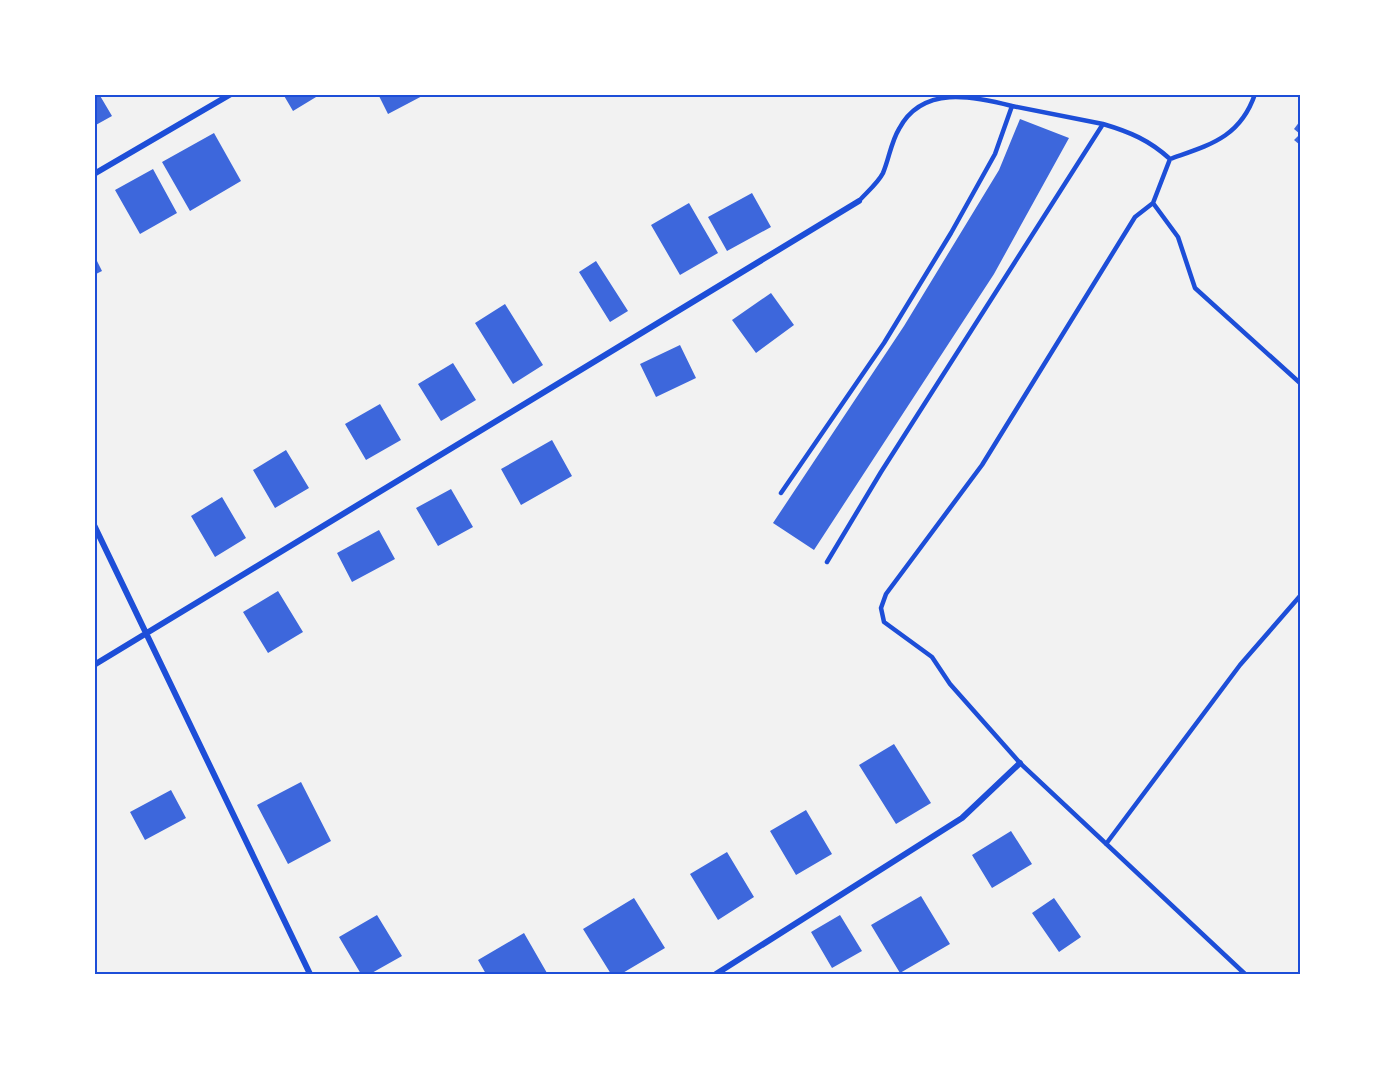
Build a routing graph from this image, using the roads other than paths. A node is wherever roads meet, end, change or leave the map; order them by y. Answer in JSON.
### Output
{"nodes":[{"id":1,"x":231,"y":94,"type":"edge"},
{"id":2,"x":1255,"y":94,"type":"edge"},
{"id":3,"x":1012,"y":106,"type":"junction"},
{"id":4,"x":1103,"y":124,"type":"junction"},
{"id":5,"x":1170,"y":159,"type":"junction"},
{"id":6,"x":94,"y":174,"type":"edge"},
{"id":7,"x":859,"y":201,"type":"joint"},
{"id":8,"x":1153,"y":203,"type":"junction"},
{"id":9,"x":1300,"y":383,"type":"edge"},
{"id":10,"x":781,"y":493,"type":"dead end"},
{"id":11,"x":94,"y":525,"type":"edge"},
{"id":12,"x":827,"y":562,"type":"dead end"},
{"id":13,"x":1300,"y":596,"type":"edge"},
{"id":14,"x":148,"y":635,"type":"junction"},
{"id":15,"x":94,"y":665,"type":"edge"},
{"id":16,"x":1020,"y":763,"type":"junction"},
{"id":17,"x":1106,"y":843,"type":"junction"},
{"id":18,"x":310,"y":975,"type":"edge"},
{"id":19,"x":716,"y":975,"type":"edge"},
{"id":20,"x":1245,"y":975,"type":"edge"}],
"edges":[{"from":1,"to":6,"type":"street"},
{"from":2,"to":5,"type":"lane"},
{"from":3,"to":4,"type":"lane"},
{"from":3,"to":7,"type":"lane"},
{"from":3,"to":10,"type":"lane"},
{"from":4,"to":5,"type":"lane"},
{"from":4,"to":12,"type":"lane"},
{"from":5,"to":8,"type":"lane"},
{"from":7,"to":14,"type":"street"},
{"from":8,"to":9,"type":"lane"},
{"from":8,"to":16,"type":"lane"},
{"from":11,"to":14,"type":"street"},
{"from":13,"to":17,"type":"lane"},
{"from":14,"to":15,"type":"street"},
{"from":14,"to":18,"type":"street"},
{"from":16,"to":17,"type":"lane"},
{"from":16,"to":19,"type":"street"},
{"from":17,"to":20,"type":"lane"}]}
